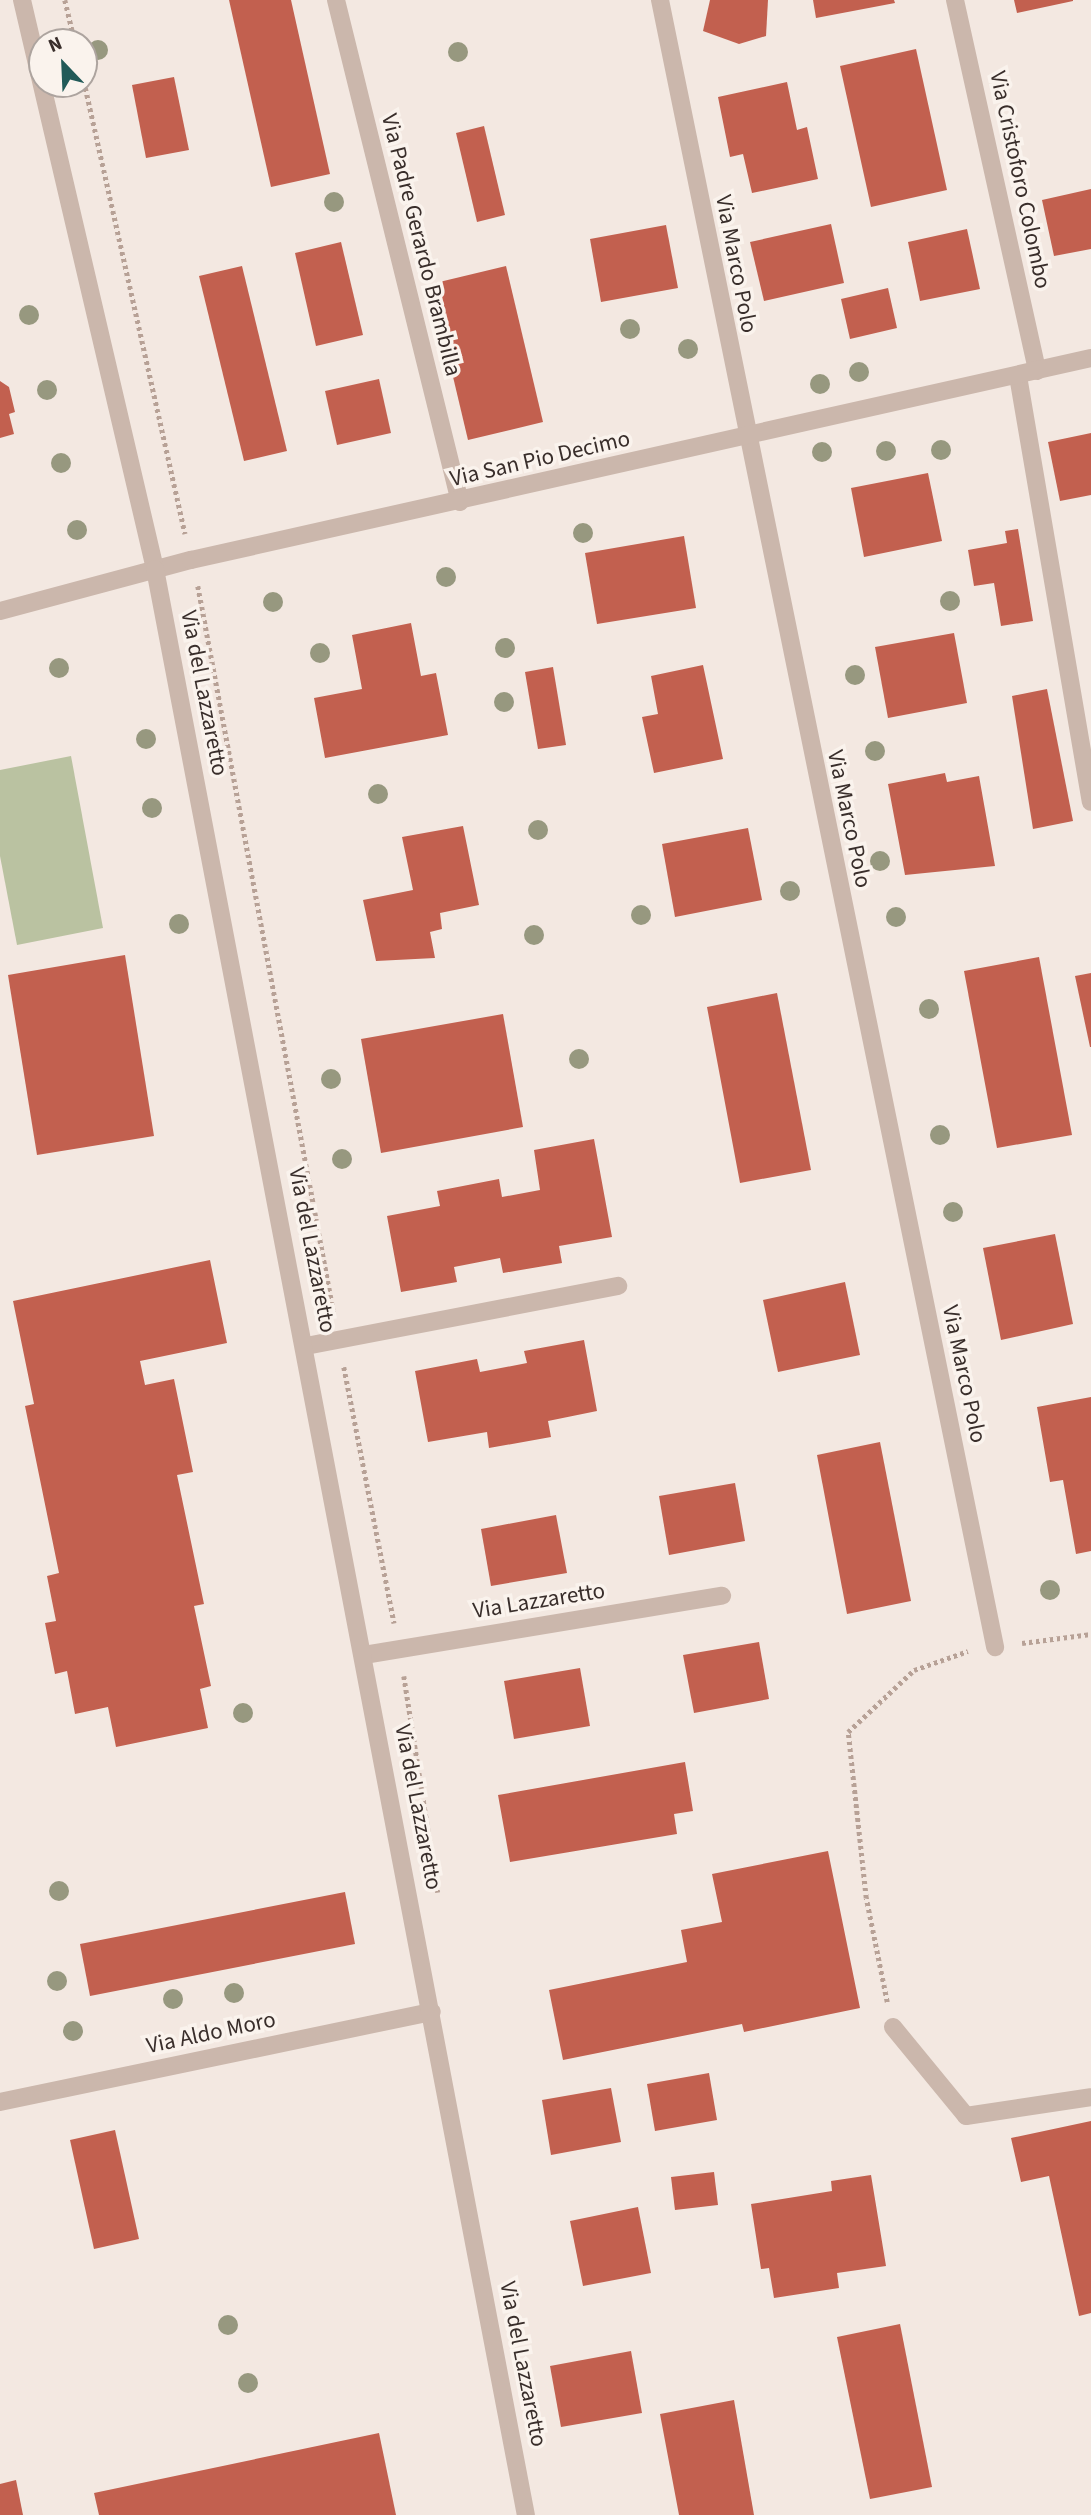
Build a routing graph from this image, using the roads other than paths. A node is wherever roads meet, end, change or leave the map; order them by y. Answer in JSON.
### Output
{"nodes":[{"id":1,"x":22,"y":0,"type":"edge"},
{"id":2,"x":336,"y":0,"type":"edge"},
{"id":3,"x":660,"y":0,"type":"edge"},
{"id":4,"x":955,"y":0,"type":"edge"},
{"id":5,"x":1091,"y":358,"type":"edge"},
{"id":6,"x":1037,"y":371,"type":"junction"},
{"id":7,"x":1018,"y":376,"type":"junction"},
{"id":8,"x":745,"y":439,"type":"junction"},
{"id":9,"x":460,"y":502,"type":"junction"},
{"id":10,"x":155,"y":569,"type":"junction"},
{"id":11,"x":0,"y":611,"type":"edge"},
{"id":12,"x":1091,"y":802,"type":"edge"},
{"id":13,"x":618,"y":1286,"type":"dead end"},
{"id":14,"x":306,"y":1346,"type":"junction"},
{"id":15,"x":722,"y":1596,"type":"dead end"},
{"id":16,"x":995,"y":1647,"type":"road end"},
{"id":17,"x":364,"y":1655,"type":"junction"},
{"id":18,"x":432,"y":2012,"type":"junction"},
{"id":19,"x":893,"y":2027,"type":"road end"},
{"id":20,"x":1091,"y":2096,"type":"edge"},
{"id":21,"x":0,"y":2102,"type":"edge"},
{"id":22,"x":526,"y":2515,"type":"edge"}],
"edges":[{"from":1,"to":10,"type":"street","name":"Via del Lazzaretto"},
{"from":2,"to":9,"type":"street","name":"Via Padre Gerardo Brambilla"},
{"from":3,"to":8,"type":"street","name":"Via Marco Polo"},
{"from":4,"to":6,"type":"street","name":"Via Cristoforo Colombo"},
{"from":5,"to":6,"type":"street","name":"Via San Pio Decimo"},
{"from":6,"to":7,"type":"street","name":"Via San Pio Decimo"},
{"from":7,"to":8,"type":"street","name":"Via San Pio Decimo"},
{"from":7,"to":12,"type":"street"},
{"from":8,"to":9,"type":"street","name":"Via San Pio Decimo"},
{"from":8,"to":16,"type":"street","name":"Via Marco Polo"},
{"from":9,"to":10,"type":"street","name":"Via San Pio Decimo"},
{"from":10,"to":11,"type":"street","name":"Via San Pio Decimo"},
{"from":10,"to":14,"type":"street","name":"Via del Lazzaretto"},
{"from":13,"to":14,"type":"street"},
{"from":14,"to":17,"type":"street","name":"Via del Lazzaretto"},
{"from":15,"to":17,"type":"street","name":"Via Lazzaretto"},
{"from":17,"to":18,"type":"street","name":"Via del Lazzaretto"},
{"from":18,"to":21,"type":"street","name":"Via Aldo Moro"},
{"from":18,"to":22,"type":"street","name":"Via del Lazzaretto"},
{"from":19,"to":20,"type":"street"}]}
